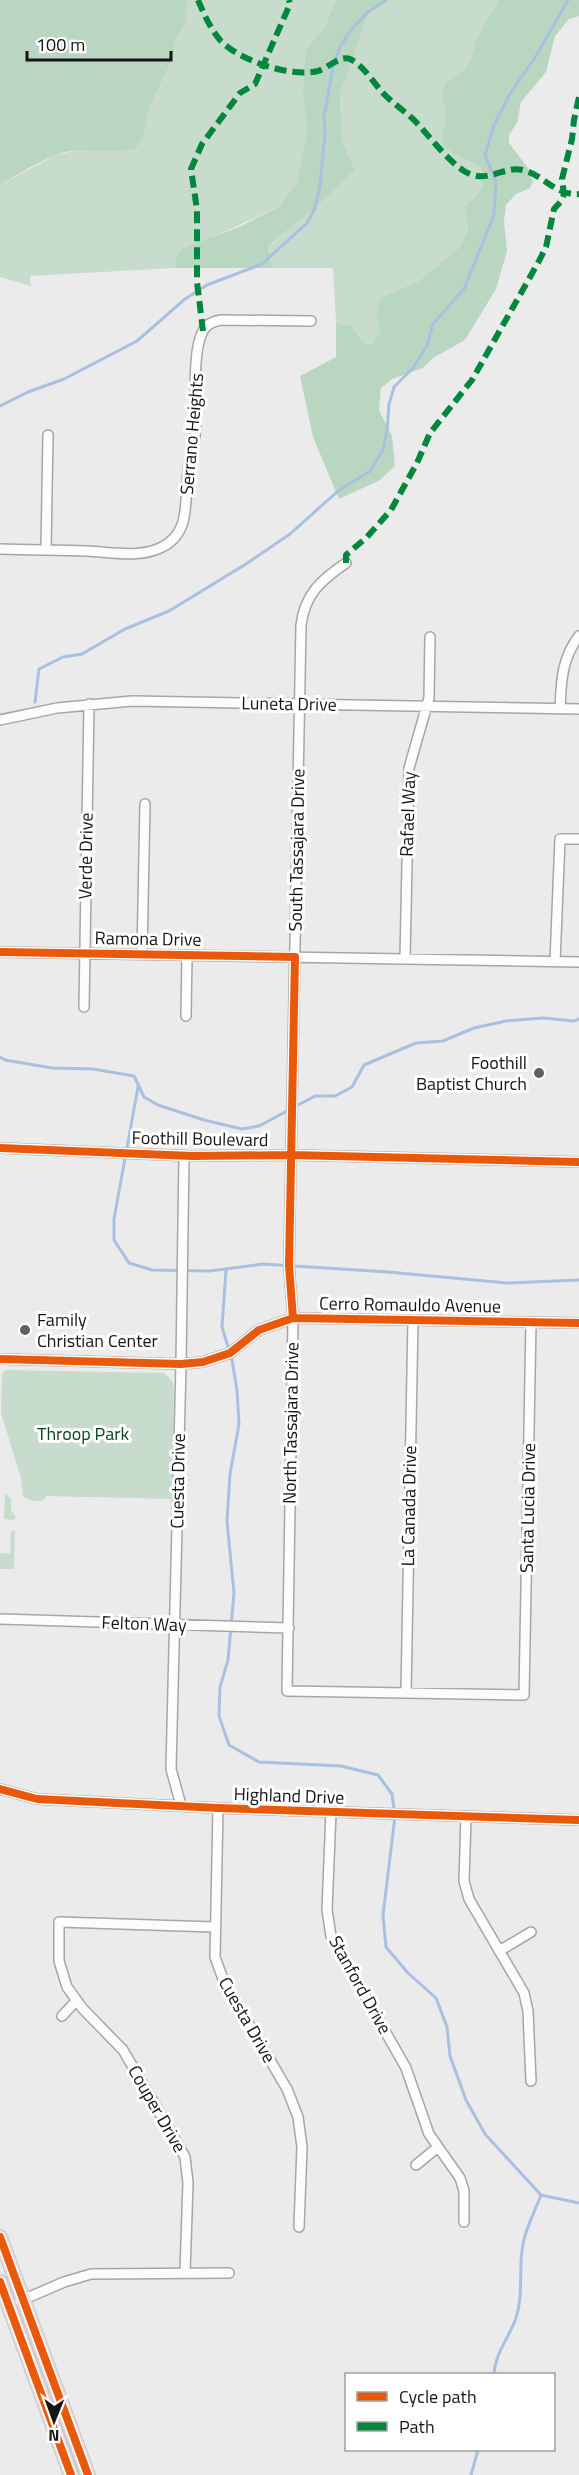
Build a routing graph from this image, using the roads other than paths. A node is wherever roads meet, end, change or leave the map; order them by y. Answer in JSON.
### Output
{"nodes":[{"id":1,"x":312,"y":321,"type":"dead end"},
{"id":2,"x":48,"y":435,"type":"dead end"},
{"id":3,"x":0,"y":549,"type":"edge"},
{"id":4,"x":46,"y":550,"type":"junction"},
{"id":5,"x":346,"y":563,"type":"dead end"},
{"id":6,"x":579,"y":636,"type":"edge"},
{"id":7,"x":430,"y":637,"type":"dead end"},
{"id":8,"x":89,"y":704,"type":"junction"},
{"id":9,"x":300,"y":704,"type":"junction"},
{"id":10,"x":428,"y":706,"type":"junction"},
{"id":11,"x":560,"y":709,"type":"junction"},
{"id":12,"x":579,"y":709,"type":"edge"},
{"id":13,"x":0,"y":720,"type":"edge"},
{"id":14,"x":145,"y":804,"type":"dead end"},
{"id":15,"x":579,"y":839,"type":"edge"},
{"id":16,"x":0,"y":952,"type":"edge"},
{"id":17,"x":85,"y":953,"type":"junction"},
{"id":18,"x":142,"y":954,"type":"junction"},
{"id":19,"x":187,"y":955,"type":"junction"},
{"id":20,"x":295,"y":957,"type":"junction"},
{"id":21,"x":405,"y":959,"type":"junction"},
{"id":22,"x":555,"y":962,"type":"junction"},
{"id":23,"x":579,"y":962,"type":"edge"},
{"id":24,"x":84,"y":1007,"type":"dead end"},
{"id":25,"x":186,"y":1016,"type":"dead end"},
{"id":26,"x":0,"y":1148,"type":"edge"},
{"id":27,"x":292,"y":1155,"type":"junction"},
{"id":28,"x":184,"y":1156,"type":"junction"},
{"id":29,"x":579,"y":1162,"type":"edge"},
{"id":30,"x":293,"y":1318,"type":"junction"},
{"id":31,"x":413,"y":1319,"type":"junction"},
{"id":32,"x":531,"y":1322,"type":"junction"},
{"id":33,"x":579,"y":1323,"type":"edge"},
{"id":34,"x":0,"y":1359,"type":"edge"},
{"id":35,"x":181,"y":1364,"type":"junction"},
{"id":36,"x":0,"y":1620,"type":"edge"},
{"id":37,"x":174,"y":1625,"type":"junction"},
{"id":38,"x":289,"y":1628,"type":"junction"},
{"id":39,"x":406,"y":1693,"type":"junction"},
{"id":40,"x":0,"y":1789,"type":"edge"},
{"id":41,"x":181,"y":1805,"type":"junction"},
{"id":42,"x":218,"y":1808,"type":"junction"},
{"id":43,"x":331,"y":1812,"type":"junction"},
{"id":44,"x":466,"y":1817,"type":"junction"},
{"id":45,"x":579,"y":1820,"type":"edge"},
{"id":46,"x":214,"y":1927,"type":"junction"},
{"id":47,"x":531,"y":1932,"type":"dead end"},
{"id":48,"x":499,"y":1951,"type":"junction"},
{"id":49,"x":76,"y":2001,"type":"junction"},
{"id":50,"x":62,"y":2016,"type":"dead end"},
{"id":51,"x":531,"y":2081,"type":"dead end"},
{"id":52,"x":438,"y":2147,"type":"junction"},
{"id":53,"x":416,"y":2165,"type":"dead end"},
{"id":54,"x":464,"y":2222,"type":"dead end"},
{"id":55,"x":299,"y":2227,"type":"dead end"},
{"id":56,"x":0,"y":2237,"type":"edge"},
{"id":57,"x":185,"y":2272,"type":"junction"},
{"id":58,"x":228,"y":2273,"type":"dead end"},
{"id":59,"x":0,"y":2282,"type":"edge"},
{"id":60,"x":23,"y":2300,"type":"junction"},
{"id":61,"x":9,"y":2305,"type":"junction"},
{"id":62,"x":71,"y":2475,"type":"edge"},
{"id":63,"x":88,"y":2475,"type":"edge"}],
"edges":[{"from":1,"to":4,"type":"street","name":"Serrano Heights"},
{"from":2,"to":4,"type":"street"},
{"from":3,"to":4,"type":"street"},
{"from":5,"to":9,"type":"street","name":"South Tassajara Drive"},
{"from":6,"to":11,"type":"street"},
{"from":7,"to":10,"type":"street","name":"Rafael Way"},
{"from":8,"to":9,"type":"street","name":"Luneta Drive"},
{"from":8,"to":13,"type":"street","name":"Luneta Drive"},
{"from":8,"to":17,"type":"street","name":"Verde Drive"},
{"from":9,"to":10,"type":"street","name":"Luneta Drive"},
{"from":9,"to":20,"type":"street","name":"South Tassajara Drive"},
{"from":10,"to":11,"type":"street","name":"Luneta Drive"},
{"from":10,"to":21,"type":"street","name":"Rafael Way"},
{"from":11,"to":12,"type":"street","name":"Luneta Drive"},
{"from":14,"to":18,"type":"street"},
{"from":15,"to":22,"type":"street"},
{"from":16,"to":17,"type":"street","name":"Ramona Drive"},
{"from":17,"to":18,"type":"street","name":"Ramona Drive"},
{"from":17,"to":24,"type":"street","name":"Verde Drive"},
{"from":18,"to":19,"type":"street","name":"Ramona Drive"},
{"from":19,"to":20,"type":"street","name":"Ramona Drive"},
{"from":19,"to":25,"type":"street"},
{"from":20,"to":21,"type":"street","name":"Ramona Drive"},
{"from":20,"to":27,"type":"street","name":"South Tassajara Drive"},
{"from":21,"to":22,"type":"street","name":"Ramona Drive"},
{"from":22,"to":23,"type":"street","name":"Ramona Drive"},
{"from":26,"to":28,"type":"street","name":"Foothill Boulevard"},
{"from":27,"to":28,"type":"street","name":"Foothill Boulevard"},
{"from":27,"to":29,"type":"street","name":"Foothill Boulevard"},
{"from":27,"to":30,"type":"street","name":"North Tassajara Drive"},
{"from":28,"to":35,"type":"street","name":"Cuesta Drive"},
{"from":30,"to":31,"type":"street","name":"Cerro Romauldo Avenue"},
{"from":30,"to":35,"type":"street","name":"Cerro Romauldo Avenue"},
{"from":30,"to":38,"type":"street","name":"North Tassajara Drive"},
{"from":31,"to":32,"type":"street","name":"Cerro Romauldo Avenue"},
{"from":31,"to":39,"type":"street","name":"La Canada Drive"},
{"from":32,"to":33,"type":"street","name":"Cerro Romauldo Avenue"},
{"from":32,"to":39,"type":"street","name":"Santa Lucia Drive"},
{"from":34,"to":35,"type":"street","name":"Cerro Romauldo Avenue"},
{"from":35,"to":37,"type":"street","name":"Cuesta Drive"},
{"from":36,"to":37,"type":"street","name":"Felton Way"},
{"from":37,"to":38,"type":"street","name":"Felton Way"},
{"from":37,"to":41,"type":"street","name":"Cuesta Drive"},
{"from":38,"to":39,"type":"street","name":"North Tassajara Drive"},
{"from":40,"to":41,"type":"street","name":"Highland Drive"},
{"from":41,"to":42,"type":"street","name":"Highland Drive"},
{"from":42,"to":43,"type":"street","name":"Highland Drive"},
{"from":42,"to":46,"type":"street","name":"Cuesta Drive"},
{"from":43,"to":44,"type":"street","name":"Highland Drive"},
{"from":43,"to":52,"type":"street","name":"Stanford Drive"},
{"from":44,"to":45,"type":"street","name":"Highland Drive"},
{"from":44,"to":48,"type":"street"},
{"from":46,"to":49,"type":"street","name":"Couper Drive"},
{"from":46,"to":55,"type":"street","name":"Cuesta Drive"},
{"from":47,"to":48,"type":"street"},
{"from":48,"to":51,"type":"street"},
{"from":49,"to":50,"type":"street"},
{"from":49,"to":57,"type":"street","name":"Couper Drive"},
{"from":52,"to":53,"type":"street"},
{"from":52,"to":54,"type":"street","name":"Stanford Drive"},
{"from":56,"to":60,"type":"highway"},
{"from":57,"to":58,"type":"street"},
{"from":57,"to":60,"type":"street"},
{"from":59,"to":61,"type":"highway"},
{"from":60,"to":61,"type":"street"},
{"from":60,"to":63,"type":"highway"},
{"from":61,"to":62,"type":"highway"}]}
